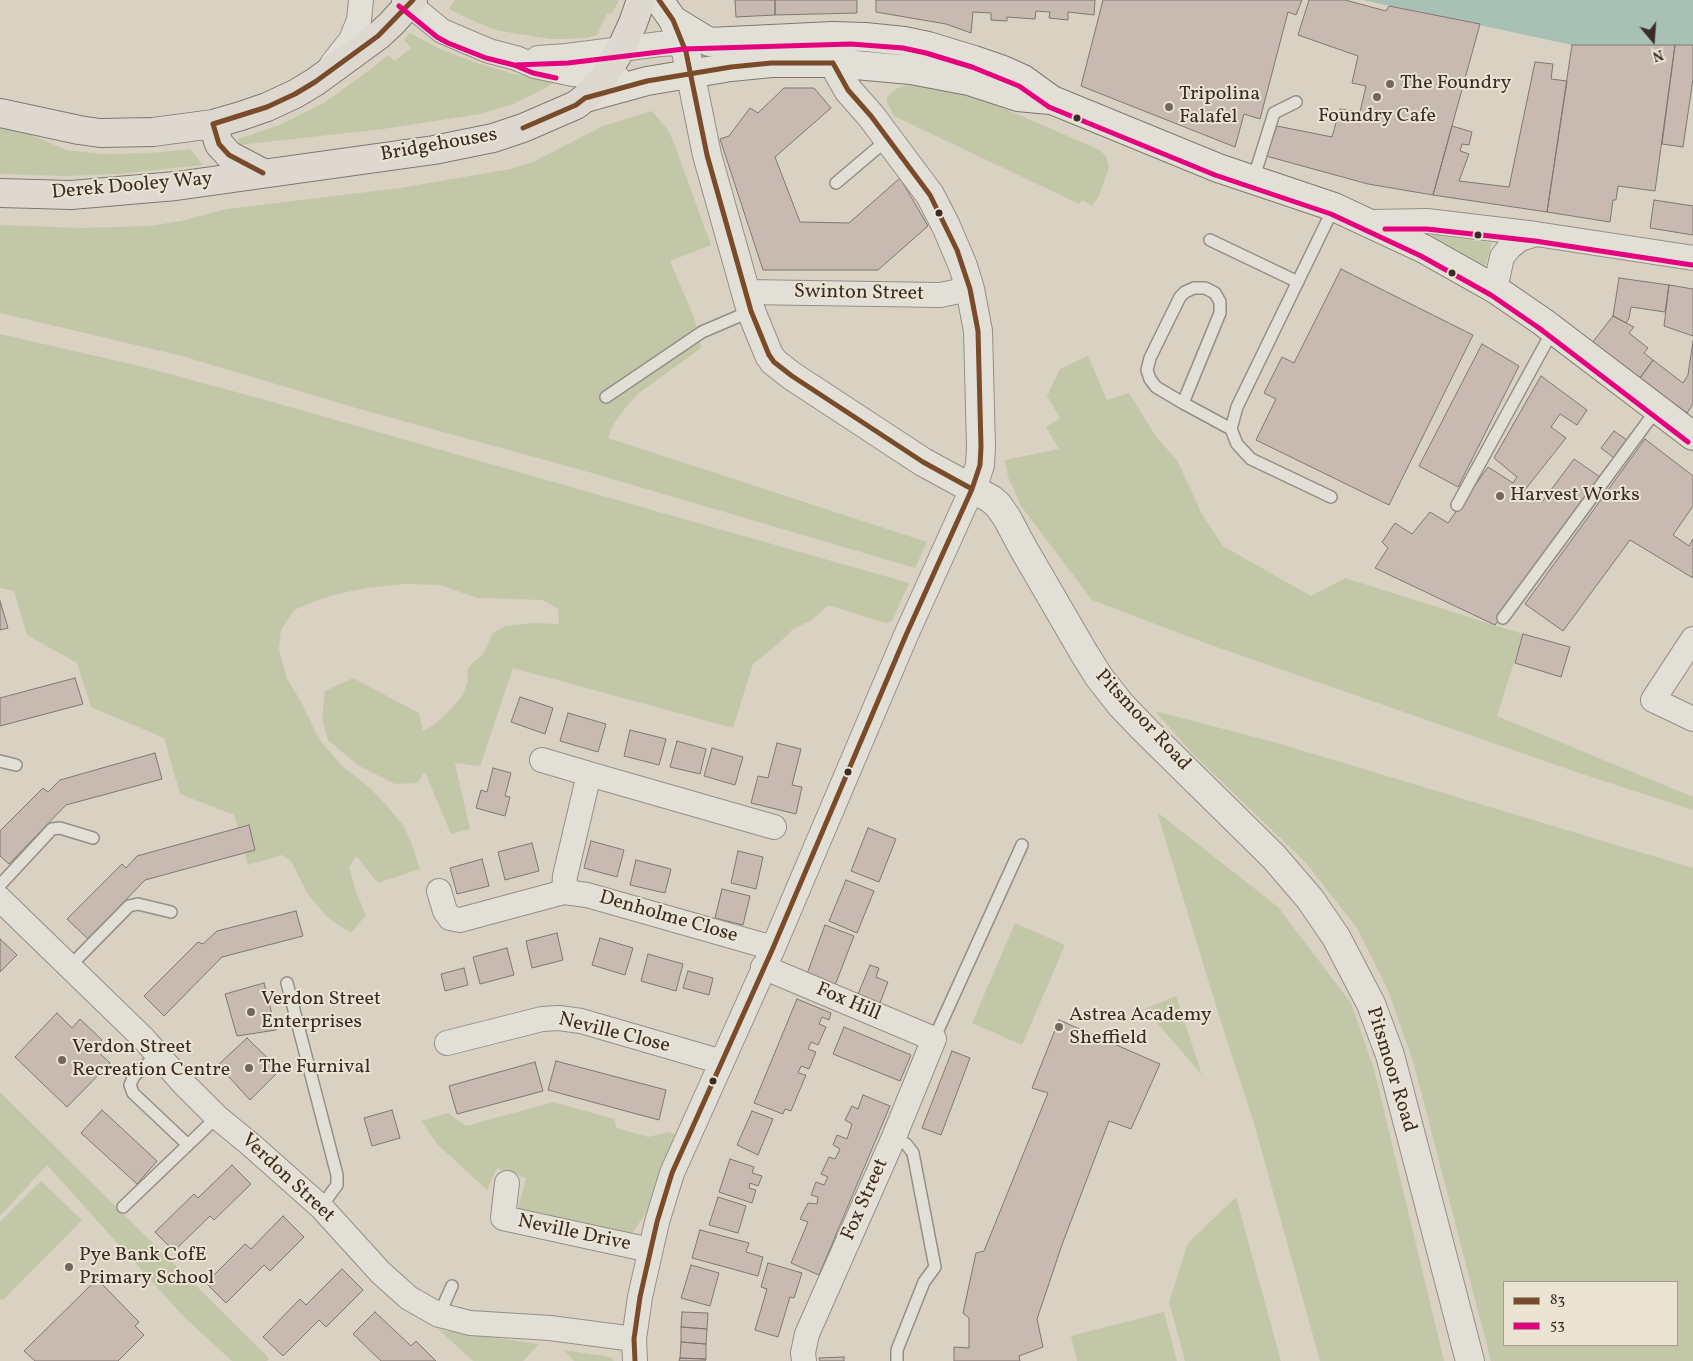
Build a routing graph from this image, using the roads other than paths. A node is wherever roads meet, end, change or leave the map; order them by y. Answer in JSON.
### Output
{"nodes":[{"id":1,"x":361,"y":0,"type":"edge"},
{"id":2,"x":641,"y":0,"type":"edge"},
{"id":3,"x":409,"y":2,"type":"edge"},
{"id":4,"x":681,"y":26,"type":"edge"},
{"id":5,"x":808,"y":38,"type":"junction"},
{"id":6,"x":621,"y":49,"type":"junction"},
{"id":7,"x":516,"y":58,"type":"junction"},
{"id":8,"x":833,"y":63,"type":"junction"},
{"id":9,"x":691,"y":73,"type":"junction"},
{"id":10,"x":603,"y":78,"type":"junction"},
{"id":11,"x":654,"y":80,"type":"junction"},
{"id":12,"x":316,"y":82,"type":"junction"},
{"id":13,"x":585,"y":98,"type":"junction"},
{"id":14,"x":1052,"y":100,"type":"junction"},
{"id":15,"x":1296,"y":102,"type":"dead end"},
{"id":16,"x":0,"y":113,"type":"edge"},
{"id":17,"x":213,"y":124,"type":"junction"},
{"id":18,"x":888,"y":139,"type":"junction"},
{"id":19,"x":263,"y":173,"type":"junction"},
{"id":20,"x":1253,"y":180,"type":"junction"},
{"id":21,"x":836,"y":183,"type":"dead end"},
{"id":22,"x":0,"y":193,"type":"edge"},
{"id":23,"x":1334,"y":206,"type":"junction"},
{"id":24,"x":1370,"y":222,"type":"junction"},
{"id":25,"x":1536,"y":234,"type":"junction"},
{"id":26,"x":1210,"y":240,"type":"dead end"},
{"id":27,"x":1693,"y":258,"type":"edge"},
{"id":28,"x":1298,"y":282,"type":"junction"},
{"id":29,"x":1495,"y":288,"type":"junction"},
{"id":30,"x":970,"y":289,"type":"junction"},
{"id":31,"x":748,"y":302,"type":"junction"},
{"id":32,"x":1552,"y":330,"type":"junction"},
{"id":33,"x":606,"y":397,"type":"dead end"},
{"id":34,"x":1183,"y":402,"type":"junction"},
{"id":35,"x":1658,"y":409,"type":"junction"},
{"id":36,"x":1231,"y":429,"type":"junction"},
{"id":37,"x":1693,"y":436,"type":"edge"},
{"id":38,"x":972,"y":489,"type":"junction"},
{"id":39,"x":1331,"y":497,"type":"dead end"},
{"id":40,"x":1457,"y":505,"type":"dead end"},
{"id":41,"x":1503,"y":618,"type":"dead end"},
{"id":42,"x":1693,"y":639,"type":"edge"},
{"id":43,"x":1693,"y":719,"type":"edge"},
{"id":44,"x":542,"y":760,"type":"dead end"},
{"id":45,"x":0,"y":761,"type":"edge"},
{"id":46,"x":16,"y":765,"type":"dead end"},
{"id":47,"x":589,"y":774,"type":"junction"},
{"id":48,"x":774,"y":826,"type":"dead end"},
{"id":49,"x":93,"y":838,"type":"dead end"},
{"id":50,"x":1022,"y":845,"type":"dead end"},
{"id":51,"x":0,"y":885,"type":"edge"},
{"id":52,"x":439,"y":891,"type":"dead end"},
{"id":53,"x":564,"y":892,"type":"junction"},
{"id":54,"x":0,"y":898,"type":"edge"},
{"id":55,"x":171,"y":912,"type":"dead end"},
{"id":56,"x":768,"y":958,"type":"junction"},
{"id":57,"x":69,"y":966,"type":"junction"},
{"id":58,"x":287,"y":983,"type":"dead end"},
{"id":59,"x":934,"y":1039,"type":"junction"},
{"id":60,"x":448,"y":1044,"type":"dead end"},
{"id":61,"x":158,"y":1054,"type":"junction"},
{"id":62,"x":722,"y":1062,"type":"junction"},
{"id":63,"x":217,"y":1117,"type":"junction"},
{"id":64,"x":894,"y":1137,"type":"junction"},
{"id":65,"x":188,"y":1145,"type":"junction"},
{"id":66,"x":507,"y":1183,"type":"dead end"},
{"id":67,"x":123,"y":1207,"type":"dead end"},
{"id":68,"x":321,"y":1207,"type":"junction"},
{"id":69,"x":650,"y":1250,"type":"junction"},
{"id":70,"x":452,"y":1286,"type":"dead end"},
{"id":71,"x":439,"y":1315,"type":"junction"},
{"id":72,"x":634,"y":1350,"type":"edge"},
{"id":73,"x":804,"y":1361,"type":"edge"},
{"id":74,"x":897,"y":1361,"type":"edge"},
{"id":75,"x":1470,"y":1361,"type":"edge"}],
"edges":[{"from":1,"to":12,"type":"street"},
{"from":2,"to":6,"type":"highway","name":"Bridgehouses"},
{"from":3,"to":7,"type":"street"},
{"from":3,"to":12,"type":"highway"},
{"from":4,"to":5,"type":"street"},
{"from":4,"to":6,"type":"street"},
{"from":4,"to":9,"type":"street","name":"Pitsmoor Road"},
{"from":5,"to":8,"type":"street"},
{"from":5,"to":14,"type":"street"},
{"from":6,"to":7,"type":"street"},
{"from":6,"to":10,"type":"highway","name":"Bridgehouses"},
{"from":7,"to":10,"type":"street"},
{"from":8,"to":9,"type":"street"},
{"from":8,"to":14,"type":"street"},
{"from":8,"to":18,"type":"street"},
{"from":9,"to":11,"type":"street"},
{"from":9,"to":31,"type":"street","name":"Pitsmoor Road"},
{"from":10,"to":11,"type":"street"},
{"from":10,"to":13,"type":"highway","name":"Bridgehouses"},
{"from":11,"to":13,"type":"street"},
{"from":12,"to":17,"type":"highway"},
{"from":13,"to":19,"type":"highway","name":"Bridgehouses"},
{"from":14,"to":20,"type":"street"},
{"from":15,"to":20,"type":"lane"},
{"from":16,"to":17,"type":"highway"},
{"from":17,"to":19,"type":"highway"},
{"from":18,"to":21,"type":"lane"},
{"from":18,"to":30,"type":"street"},
{"from":19,"to":22,"type":"highway","name":"Derek Dooley Way"},
{"from":20,"to":23,"type":"street"},
{"from":23,"to":24,"type":"street"},
{"from":23,"to":28,"type":"lane"},
{"from":24,"to":25,"type":"street"},
{"from":24,"to":29,"type":"street"},
{"from":25,"to":27,"type":"street"},
{"from":25,"to":29,"type":"street"},
{"from":26,"to":28,"type":"lane"},
{"from":28,"to":36,"type":"lane"},
{"from":29,"to":32,"type":"street"},
{"from":30,"to":31,"type":"street","name":"Swinton Street"},
{"from":30,"to":38,"type":"street"},
{"from":31,"to":33,"type":"lane"},
{"from":31,"to":38,"type":"street","name":"Pitsmoor Road"},
{"from":32,"to":35,"type":"street"},
{"from":32,"to":40,"type":"lane"},
{"from":34,"to":34,"type":"lane"},
{"from":34,"to":36,"type":"lane"},
{"from":35,"to":37,"type":"street"},
{"from":35,"to":41,"type":"lane"},
{"from":36,"to":39,"type":"lane"},
{"from":38,"to":56,"type":"street"},
{"from":38,"to":75,"type":"street","name":"Pitsmoor Road"},
{"from":42,"to":43,"type":"street"},
{"from":44,"to":47,"type":"street"},
{"from":45,"to":46,"type":"lane"},
{"from":47,"to":48,"type":"street"},
{"from":47,"to":53,"type":"street"},
{"from":49,"to":51,"type":"lane"},
{"from":50,"to":59,"type":"lane"},
{"from":52,"to":53,"type":"street","name":"Denholme Close"},
{"from":53,"to":56,"type":"street","name":"Denholme Close"},
{"from":54,"to":57,"type":"street","name":"Verdon Street"},
{"from":55,"to":57,"type":"lane"},
{"from":56,"to":59,"type":"street","name":"Fox Hill"},
{"from":56,"to":62,"type":"street"},
{"from":57,"to":61,"type":"street","name":"Verdon Street"},
{"from":58,"to":68,"type":"lane"},
{"from":59,"to":64,"type":"street","name":"Fox Street"},
{"from":60,"to":62,"type":"street","name":"Neville Close"},
{"from":61,"to":63,"type":"street","name":"Verdon Street"},
{"from":61,"to":65,"type":"lane"},
{"from":62,"to":69,"type":"street"},
{"from":63,"to":65,"type":"lane"},
{"from":63,"to":68,"type":"street","name":"Verdon Street"},
{"from":64,"to":73,"type":"street","name":"Fox Street"},
{"from":64,"to":74,"type":"lane"},
{"from":65,"to":67,"type":"lane"},
{"from":66,"to":69,"type":"street","name":"Neville Drive"},
{"from":68,"to":71,"type":"street","name":"Verdon Street"},
{"from":69,"to":72,"type":"street"},
{"from":70,"to":71,"type":"lane"},
{"from":71,"to":72,"type":"street","name":"Verdon Street"}]}
